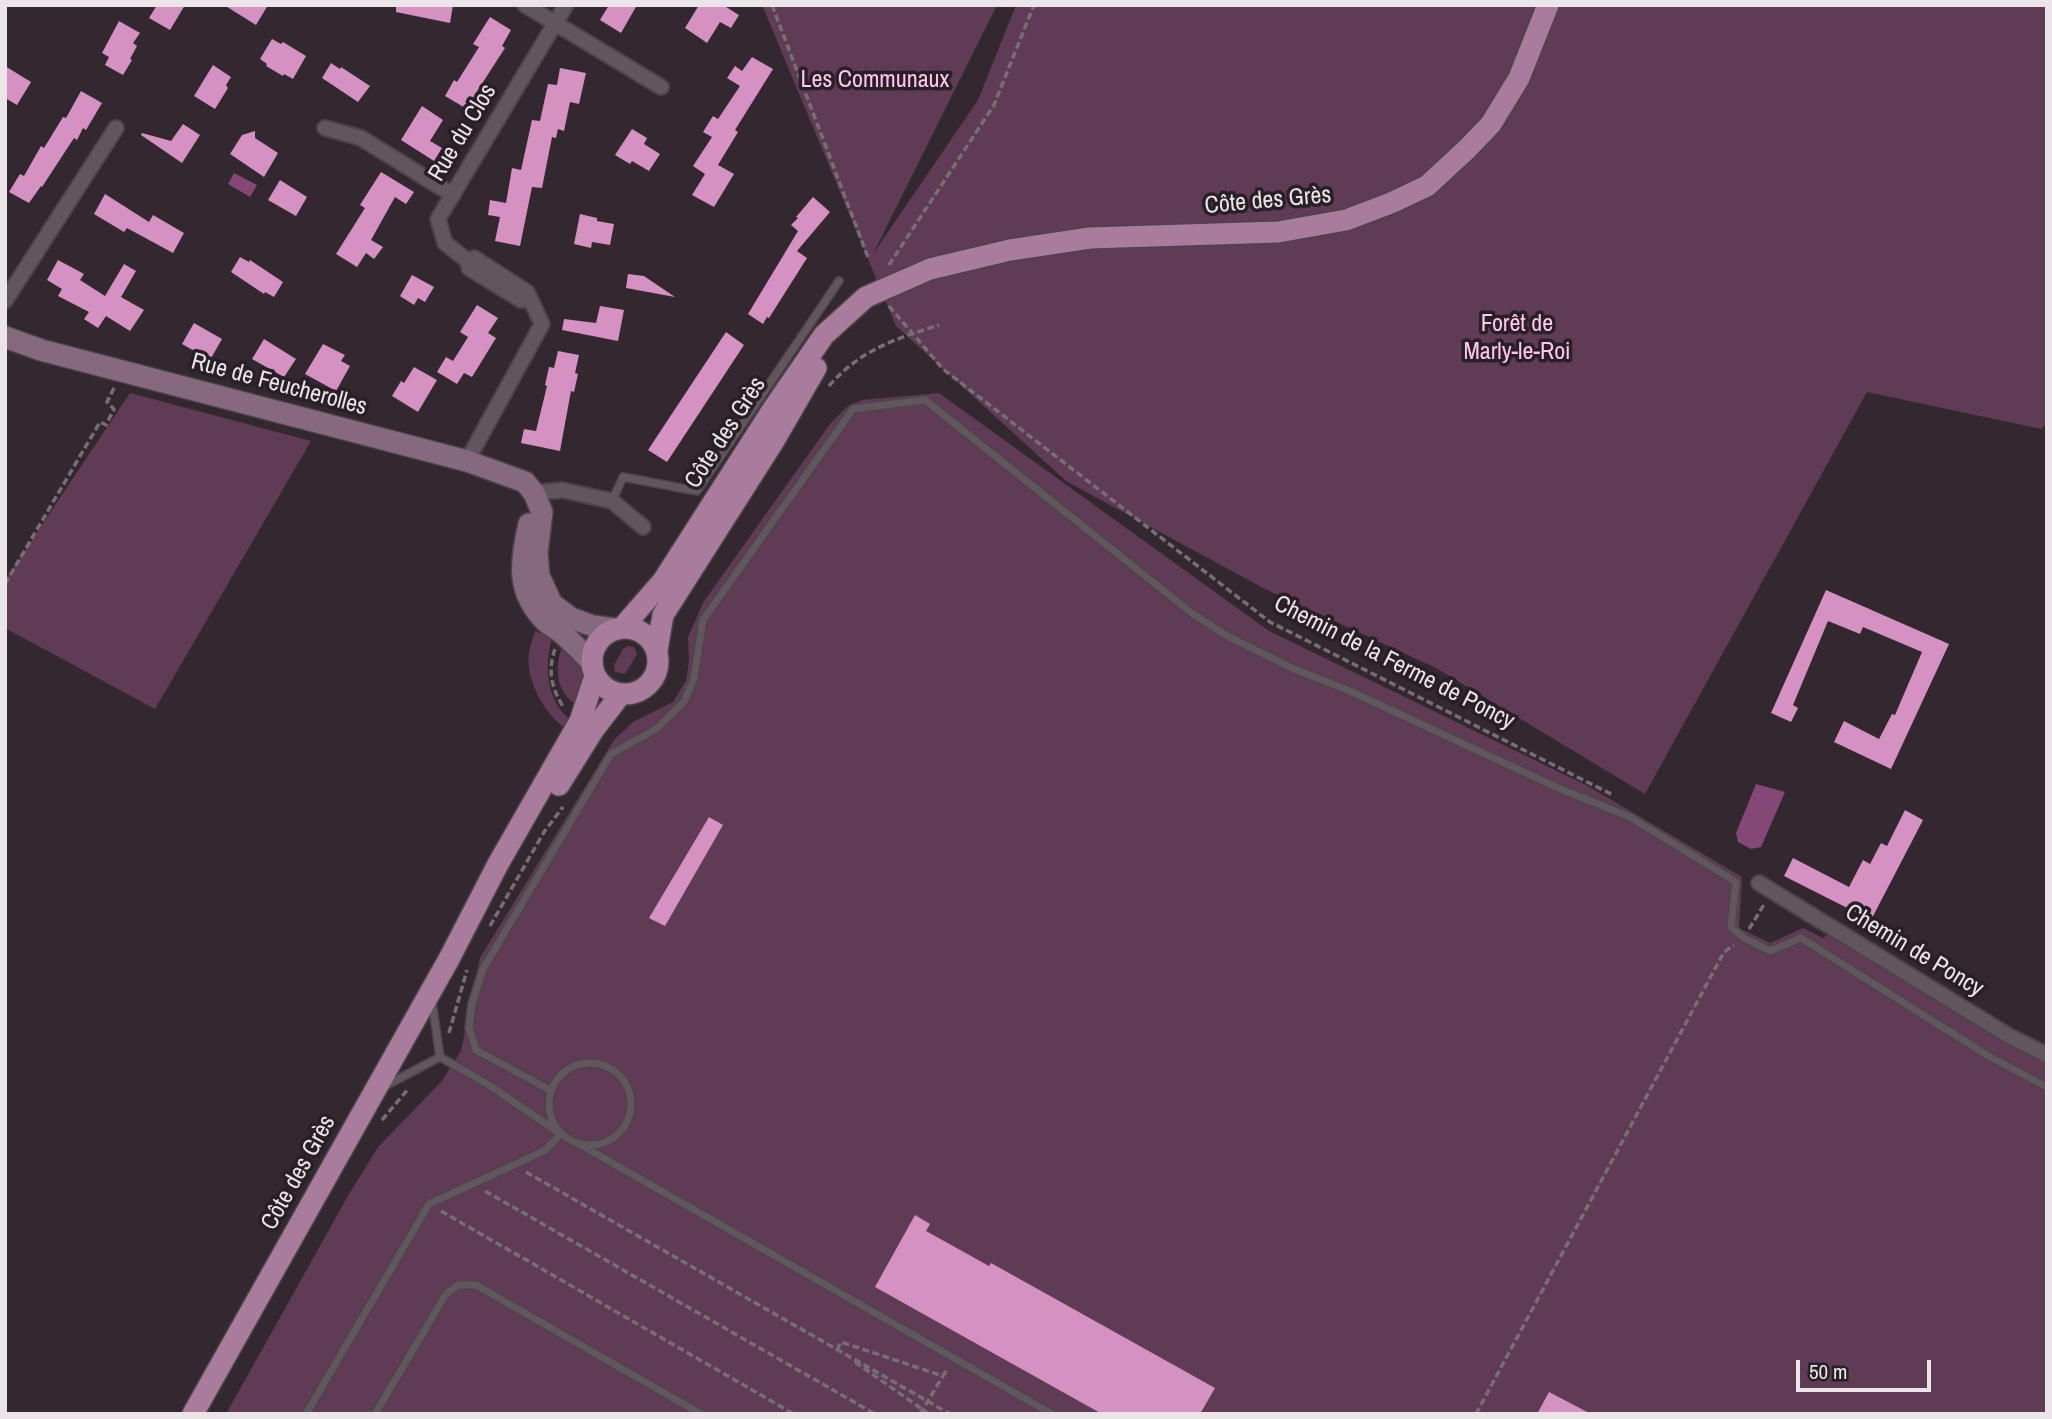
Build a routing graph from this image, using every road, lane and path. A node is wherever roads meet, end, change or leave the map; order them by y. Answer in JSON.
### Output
{"nodes":[{"id":1,"x":525,"y":5,"type":"edge"},
{"id":2,"x":566,"y":5,"type":"edge"},
{"id":3,"x":772,"y":5,"type":"edge"},
{"id":4,"x":1034,"y":5,"type":"edge"},
{"id":5,"x":1548,"y":5,"type":"edge"},
{"id":6,"x":554,"y":24,"type":"junction"},
{"id":7,"x":661,"y":87,"type":"dead end"},
{"id":8,"x":116,"y":128,"type":"dead end"},
{"id":9,"x":325,"y":128,"type":"dead end"},
{"id":10,"x":453,"y":195,"type":"junction"},
{"id":11,"x":869,"y":260,"type":"dead end"},
{"id":12,"x":930,"y":269,"type":"junction"},
{"id":13,"x":885,"y":271,"type":"dead end"},
{"id":14,"x":839,"y":281,"type":"dead end"},
{"id":15,"x":882,"y":299,"type":"junction"},
{"id":16,"x":5,"y":300,"type":"edge"},
{"id":17,"x":939,"y":325,"type":"dead end"},
{"id":18,"x":912,"y":333,"type":"junction"},
{"id":19,"x":5,"y":337,"type":"edge"},
{"id":20,"x":122,"y":371,"type":"junction"},
{"id":21,"x":828,"y":388,"type":"dead end"},
{"id":22,"x":467,"y":461,"type":"junction"},
{"id":23,"x":534,"y":496,"type":"junction"},
{"id":24,"x":612,"y":501,"type":"junction"},
{"id":25,"x":643,"y":527,"type":"dead end"},
{"id":26,"x":5,"y":584,"type":"edge"},
{"id":27,"x":619,"y":629,"type":"junction"},
{"id":28,"x":558,"y":640,"type":"dead end"},
{"id":29,"x":657,"y":650,"type":"junction"},
{"id":30,"x":593,"y":669,"type":"junction"},
{"id":31,"x":621,"y":694,"type":"junction"},
{"id":32,"x":566,"y":711,"type":"dead end"},
{"id":33,"x":1621,"y":800,"type":"dead end"},
{"id":34,"x":1759,"y":883,"type":"dead end"},
{"id":35,"x":1772,"y":892,"type":"junction"},
{"id":36,"x":1744,"y":938,"type":"junction"},
{"id":37,"x":449,"y":959,"type":"junction"},
{"id":38,"x":431,"y":993,"type":"junction"},
{"id":39,"x":2047,"y":1055,"type":"edge"},
{"id":40,"x":440,"y":1057,"type":"junction"},
{"id":41,"x":2047,"y":1087,"type":"edge"},
{"id":42,"x":550,"y":1090,"type":"junction"},
{"id":43,"x":375,"y":1091,"type":"junction"},
{"id":44,"x":561,"y":1134,"type":"junction"},
{"id":45,"x":579,"y":1144,"type":"junction"},
{"id":46,"x":514,"y":1165,"type":"junction"},
{"id":47,"x":472,"y":1184,"type":"junction"},
{"id":48,"x":429,"y":1204,"type":"junction"},
{"id":49,"x":836,"y":1349,"type":"junction"},
{"id":50,"x":953,"y":1358,"type":"junction"},
{"id":51,"x":943,"y":1376,"type":"junction"},
{"id":52,"x":928,"y":1401,"type":"junction"},
{"id":53,"x":922,"y":1412,"type":"edge"},
{"id":54,"x":193,"y":1414,"type":"edge"},
{"id":55,"x":306,"y":1414,"type":"edge"},
{"id":56,"x":374,"y":1414,"type":"edge"},
{"id":57,"x":701,"y":1414,"type":"edge"},
{"id":58,"x":794,"y":1414,"type":"edge"},
{"id":59,"x":876,"y":1414,"type":"edge"},
{"id":60,"x":929,"y":1414,"type":"edge"},
{"id":61,"x":950,"y":1414,"type":"edge"},
{"id":62,"x":1052,"y":1414,"type":"edge"},
{"id":63,"x":1476,"y":1414,"type":"edge"}],
"edges":[{"from":1,"to":6,"type":"street"},
{"from":2,"to":6,"type":"street","name":"Rue du Clos"},
{"from":3,"to":11,"type":"path"},
{"from":4,"to":13,"type":"path"},
{"from":5,"to":12,"type":"main road","name":"Côte des Grès"},
{"from":6,"to":7,"type":"street"},
{"from":6,"to":10,"type":"street","name":"Rue du Clos"},
{"from":8,"to":16,"type":"street"},
{"from":9,"to":10,"type":"street"},
{"from":10,"to":22,"type":"street","name":"Rue du Clos"},
{"from":12,"to":15,"type":"main road","name":"Côte des Grès"},
{"from":12,"to":27,"type":"main road","name":"Côte des Grès"},
{"from":14,"to":24,"type":"lane"},
{"from":15,"to":18,"type":"path","name":"Chemin de la Ferme de Poncy"},
{"from":15,"to":29,"type":"main road","name":"Côte des Grès"},
{"from":17,"to":18,"type":"path"},
{"from":18,"to":21,"type":"path"},
{"from":18,"to":33,"type":"path","name":"Chemin de la Ferme de Poncy"},
{"from":19,"to":20,"type":"street","name":"Rue de Feucherolles"},
{"from":20,"to":22,"type":"street","name":"Rue de Feucherolles"},
{"from":20,"to":26,"type":"path"},
{"from":22,"to":23,"type":"street","name":"Rue de Feucherolles"},
{"from":23,"to":24,"type":"street"},
{"from":23,"to":27,"type":"street"},
{"from":23,"to":30,"type":"street"},
{"from":24,"to":25,"type":"street"},
{"from":27,"to":29,"type":"main road"},
{"from":27,"to":30,"type":"main road"},
{"from":28,"to":32,"type":"path"},
{"from":29,"to":31,"type":"main road"},
{"from":30,"to":31,"type":"main road"},
{"from":30,"to":37,"type":"main road","name":"Côte des Grès"},
{"from":31,"to":37,"type":"main road","name":"Côte des Grès"},
{"from":34,"to":35,"type":"street","name":"Chemin de Poncy"},
{"from":35,"to":36,"type":"path"},
{"from":35,"to":39,"type":"street","name":"Chemin de Poncy"},
{"from":36,"to":41,"type":"lane"},
{"from":36,"to":42,"type":"lane"},
{"from":36,"to":63,"type":"path"},
{"from":37,"to":38,"type":"main road","name":"Côte des Grès"},
{"from":38,"to":40,"type":"lane"},
{"from":38,"to":43,"type":"main road","name":"Côte des Grès"},
{"from":40,"to":43,"type":"lane"},
{"from":40,"to":44,"type":"lane"},
{"from":42,"to":44,"type":"lane"},
{"from":42,"to":45,"type":"lane"},
{"from":43,"to":54,"type":"main road","name":"Côte des Grès"},
{"from":44,"to":45,"type":"lane"},
{"from":44,"to":46,"type":"lane"},
{"from":45,"to":50,"type":"lane"},
{"from":46,"to":47,"type":"lane"},
{"from":46,"to":49,"type":"path"},
{"from":47,"to":48,"type":"lane"},
{"from":47,"to":59,"type":"path"},
{"from":48,"to":55,"type":"lane"},
{"from":48,"to":58,"type":"path"},
{"from":49,"to":51,"type":"path"},
{"from":49,"to":52,"type":"path"},
{"from":49,"to":53,"type":"path"},
{"from":50,"to":51,"type":"path"},
{"from":50,"to":62,"type":"lane"},
{"from":51,"to":52,"type":"path"},
{"from":52,"to":53,"type":"path"},
{"from":52,"to":61,"type":"path"},
{"from":53,"to":60,"type":"path"},
{"from":56,"to":57,"type":"lane"}]}
